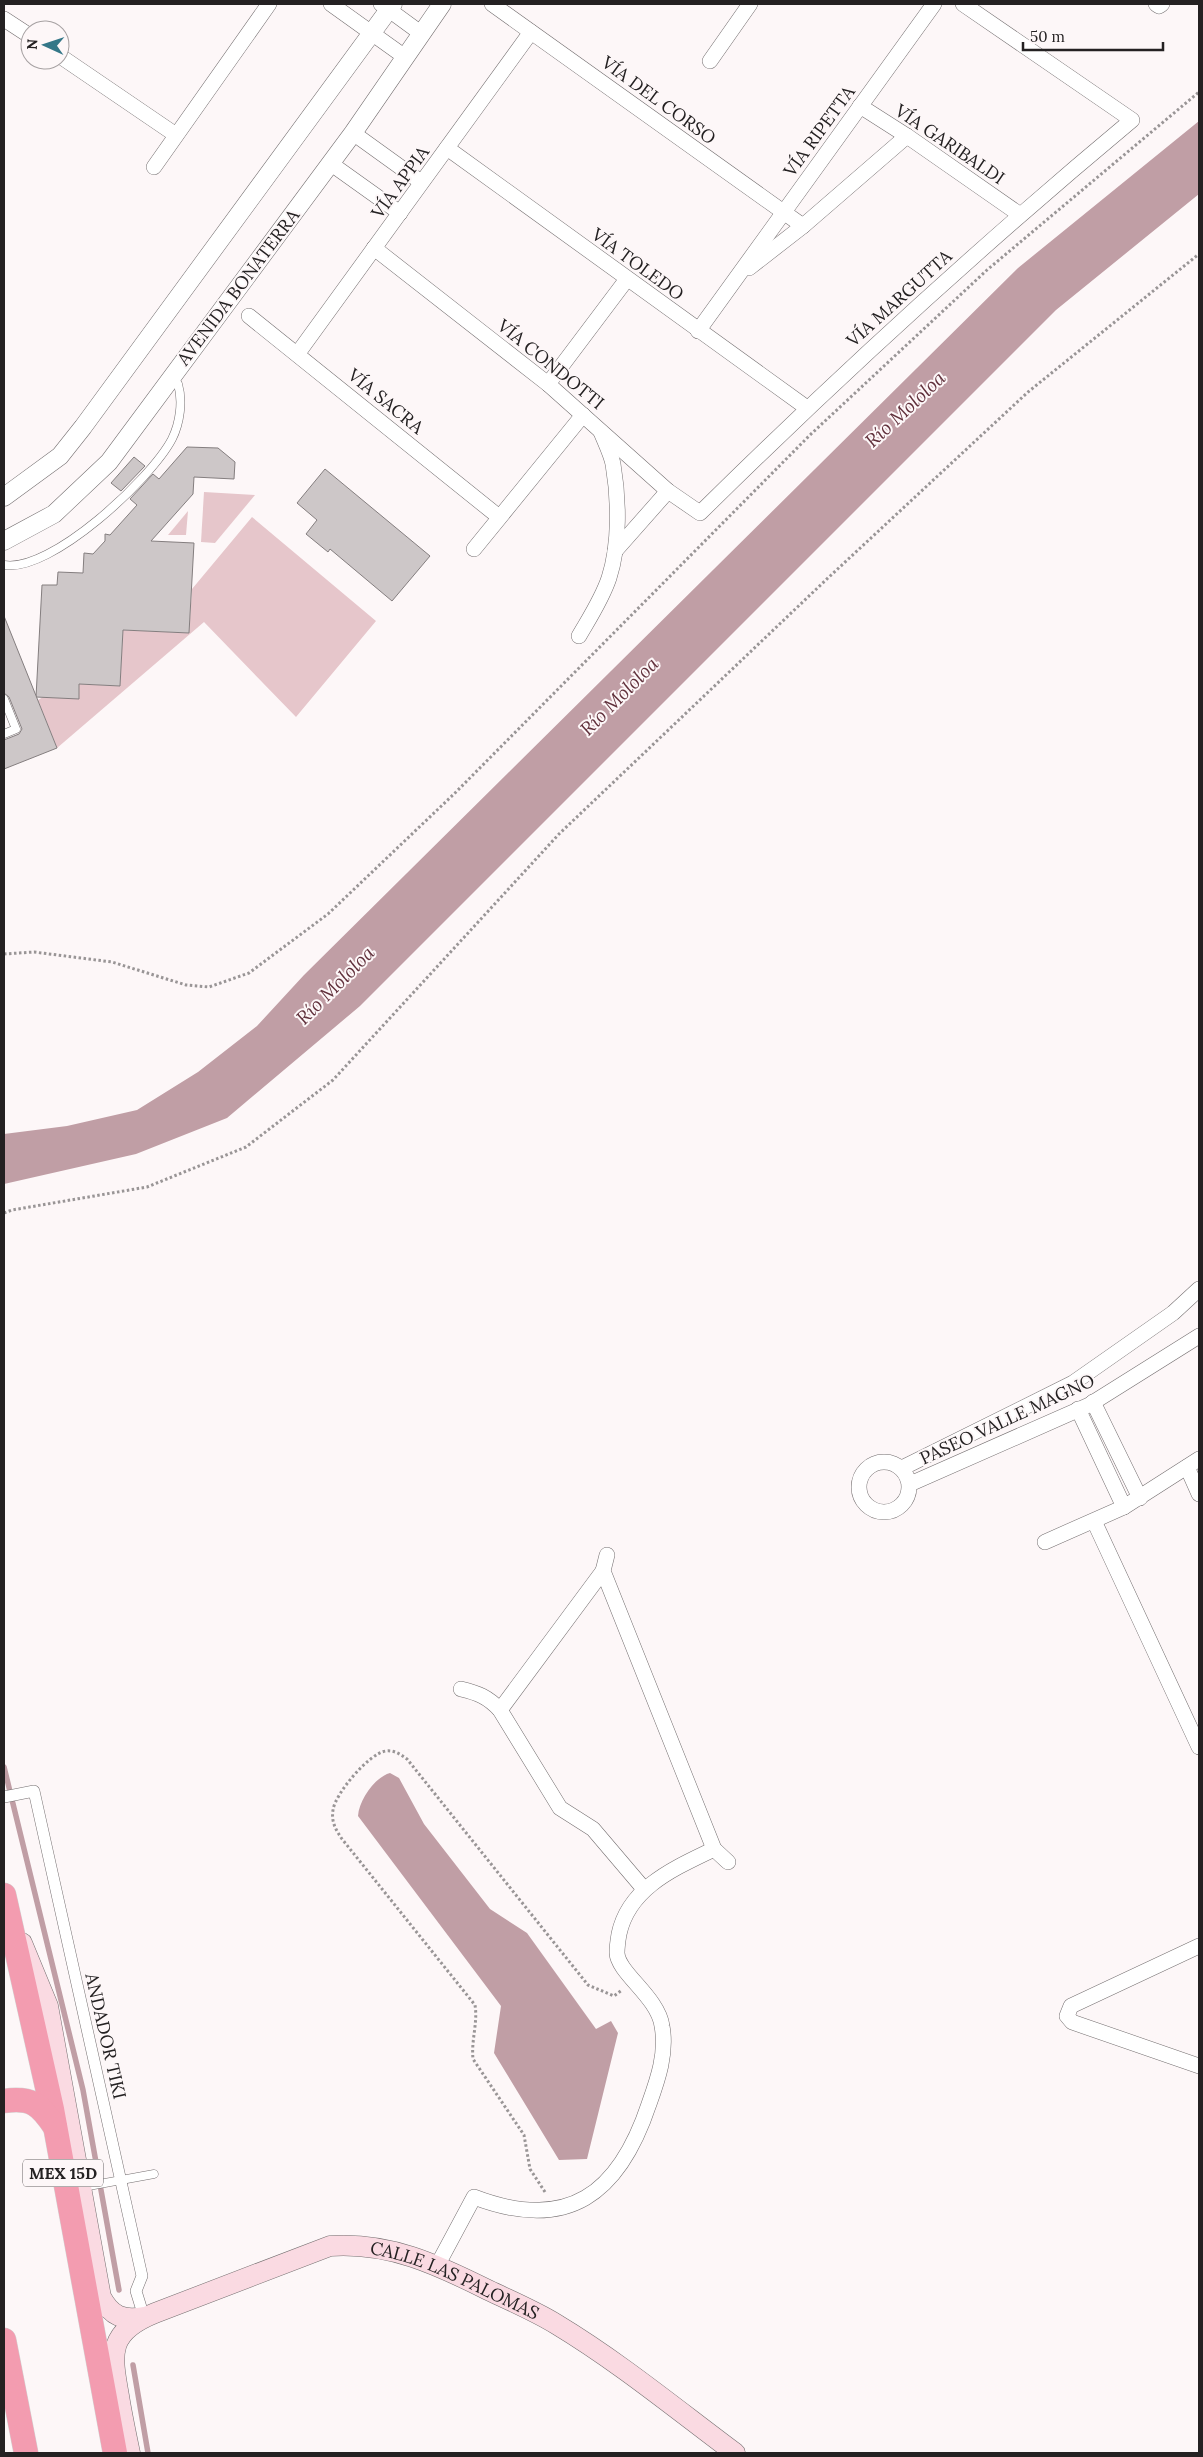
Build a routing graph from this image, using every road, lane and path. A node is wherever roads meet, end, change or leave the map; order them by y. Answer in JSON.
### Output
{"nodes":[{"id":1,"x":331,"y":4,"type":"edge"},
{"id":2,"x":442,"y":4,"type":"edge"},
{"id":3,"x":492,"y":4,"type":"edge"},
{"id":4,"x":934,"y":4,"type":"edge"},
{"id":5,"x":963,"y":4,"type":"edge"},
{"id":6,"x":264,"y":5,"type":"edge"},
{"id":7,"x":388,"y":6,"type":"edge"},
{"id":8,"x":742,"y":6,"type":"edge"},
{"id":9,"x":4,"y":18,"type":"edge"},
{"id":10,"x":20,"y":29,"type":"edge"},
{"id":11,"x":531,"y":32,"type":"junction"},
{"id":12,"x":372,"y":33,"type":"junction"},
{"id":13,"x":422,"y":34,"type":"junction"},
{"id":14,"x":405,"y":56,"type":"junction"},
{"id":15,"x":710,"y":61,"type":"dead end"},
{"id":16,"x":70,"y":63,"type":"edge"},
{"id":17,"x":1199,"y":92,"type":"edge"},
{"id":18,"x":860,"y":106,"type":"junction"},
{"id":19,"x":353,"y":133,"type":"junction"},
{"id":20,"x":176,"y":135,"type":"junction"},
{"id":21,"x":908,"y":136,"type":"junction"},
{"id":22,"x":448,"y":148,"type":"junction"},
{"id":23,"x":330,"y":163,"type":"junction"},
{"id":24,"x":154,"y":167,"type":"dead end"},
{"id":25,"x":421,"y":182,"type":"junction"},
{"id":26,"x":784,"y":212,"type":"junction"},
{"id":27,"x":400,"y":213,"type":"junction"},
{"id":28,"x":1019,"y":214,"type":"junction"},
{"id":29,"x":803,"y":226,"type":"junction"},
{"id":30,"x":374,"y":248,"type":"junction"},
{"id":31,"x":1199,"y":254,"type":"edge"},
{"id":32,"x":627,"y":279,"type":"junction"},
{"id":33,"x":735,"y":280,"type":"junction"},
{"id":34,"x":249,"y":316,"type":"dead end"},
{"id":35,"x":698,"y":331,"type":"junction"},
{"id":36,"x":298,"y":353,"type":"junction"},
{"id":37,"x":178,"y":384,"type":"dead end"},
{"id":38,"x":548,"y":384,"type":"junction"},
{"id":39,"x":806,"y":408,"type":"junction"},
{"id":40,"x":583,"y":415,"type":"junction"},
{"id":41,"x":599,"y":428,"type":"junction"},
{"id":42,"x":668,"y":491,"type":"junction"},
{"id":43,"x":4,"y":497,"type":"edge"},
{"id":44,"x":700,"y":513,"type":"joint"},
{"id":45,"x":499,"y":517,"type":"junction"},
{"id":46,"x":4,"y":541,"type":"edge"},
{"id":47,"x":474,"y":549,"type":"dead end"},
{"id":48,"x":615,"y":551,"type":"junction"},
{"id":49,"x":4,"y":565,"type":"edge"},
{"id":50,"x":579,"y":636,"type":"dead end"},
{"id":51,"x":4,"y":699,"type":"edge"},
{"id":52,"x":4,"y":734,"type":"edge"},
{"id":53,"x":4,"y":954,"type":"edge"},
{"id":54,"x":4,"y":1213,"type":"edge"},
{"id":55,"x":1199,"y":1289,"type":"edge"},
{"id":56,"x":1197,"y":1337,"type":"edge"},
{"id":57,"x":1093,"y":1402,"type":"junction"},
{"id":58,"x":1078,"y":1410,"type":"junction"},
{"id":59,"x":1193,"y":1463,"type":"edge"},
{"id":60,"x":902,"y":1468,"type":"junction"},
{"id":61,"x":910,"y":1484,"type":"junction"},
{"id":62,"x":1199,"y":1494,"type":"edge"},
{"id":63,"x":1140,"y":1498,"type":"junction"},
{"id":64,"x":1124,"y":1507,"type":"junction"},
{"id":65,"x":1094,"y":1521,"type":"junction"},
{"id":66,"x":1044,"y":1542,"type":"dead end"},
{"id":67,"x":607,"y":1554,"type":"dead end"},
{"id":68,"x":603,"y":1572,"type":"junction"},
{"id":69,"x":462,"y":1690,"type":"dead end"},
{"id":70,"x":500,"y":1710,"type":"junction"},
{"id":71,"x":1199,"y":1747,"type":"edge"},
{"id":72,"x":4,"y":1797,"type":"edge"},
{"id":73,"x":714,"y":1849,"type":"junction"},
{"id":74,"x":728,"y":1862,"type":"dead end"},
{"id":75,"x":644,"y":1889,"type":"junction"},
{"id":76,"x":5,"y":1899,"type":"edge"},
{"id":77,"x":1198,"y":1949,"type":"edge"},
{"id":78,"x":634,"y":1981,"type":"junction"},
{"id":79,"x":1199,"y":2066,"type":"edge"},
{"id":80,"x":4,"y":2101,"type":"edge"},
{"id":81,"x":56,"y":2129,"type":"junction"},
{"id":82,"x":154,"y":2174,"type":"dead end"},
{"id":83,"x":116,"y":2181,"type":"junction"},
{"id":84,"x":85,"y":2187,"type":"junction"},
{"id":85,"x":555,"y":2209,"type":"junction"},
{"id":86,"x":437,"y":2266,"type":"junction"},
{"id":87,"x":144,"y":2317,"type":"junction"},
{"id":88,"x":6,"y":2362,"type":"edge"},
{"id":89,"x":26,"y":2453,"type":"edge"},
{"id":90,"x":115,"y":2453,"type":"edge"},
{"id":91,"x":130,"y":2453,"type":"edge"},
{"id":92,"x":735,"y":2453,"type":"edge"}],
"edges":[{"from":1,"to":12,"type":"street"},
{"from":2,"to":13,"type":"street","name":"AVENIDA BONATERRA"},
{"from":3,"to":11,"type":"street","name":"VÍA DEL CORSO"},
{"from":4,"to":18,"type":"street","name":"VÍA RIPETTA"},
{"from":5,"to":28,"type":"street","name":"VÍA MARGUTTA"},
{"from":6,"to":20,"type":"street"},
{"from":7,"to":12,"type":"street"},
{"from":7,"to":13,"type":"street"},
{"from":8,"to":15,"type":"street"},
{"from":9,"to":10,"type":"street"},
{"from":11,"to":22,"type":"street","name":"VÍA APPIA"},
{"from":11,"to":26,"type":"street","name":"VÍA DEL CORSO"},
{"from":12,"to":14,"type":"street"},
{"from":12,"to":43,"type":"street"},
{"from":13,"to":14,"type":"street","name":"AVENIDA BONATERRA"},
{"from":14,"to":19,"type":"street","name":"AVENIDA BONATERRA"},
{"from":16,"to":20,"type":"street"},
{"from":17,"to":53,"type":"path"},
{"from":18,"to":21,"type":"street","name":"VÍA GARIBALDI"},
{"from":18,"to":26,"type":"street","name":"VÍA RIPETTA"},
{"from":19,"to":23,"type":"street","name":"AVENIDA BONATERRA"},
{"from":19,"to":25,"type":"street"},
{"from":20,"to":24,"type":"street"},
{"from":21,"to":28,"type":"street","name":"VÍA GARIBALDI"},
{"from":21,"to":29,"type":"street","name":"VÍA RIPETTA"},
{"from":22,"to":25,"type":"street","name":"VÍA APPIA"},
{"from":22,"to":32,"type":"street","name":"VÍA TOLEDO"},
{"from":23,"to":27,"type":"street"},
{"from":23,"to":46,"type":"street","name":"AVENIDA BONATERRA"},
{"from":25,"to":27,"type":"street","name":"VÍA APPIA"},
{"from":26,"to":29,"type":"street","name":"VÍA DEL CORSO"},
{"from":26,"to":33,"type":"street","name":"VÍA RIPETTA"},
{"from":27,"to":30,"type":"street","name":"VÍA APPIA"},
{"from":28,"to":39,"type":"street","name":"VÍA MARGUTTA"},
{"from":29,"to":33,"type":"street","name":"VÍA RIPETTA"},
{"from":30,"to":36,"type":"street","name":"VÍA APPIA"},
{"from":30,"to":38,"type":"street","name":"VÍA CONDOTTI"},
{"from":31,"to":54,"type":"path"},
{"from":32,"to":35,"type":"street","name":"VÍA TOLEDO"},
{"from":32,"to":38,"type":"street"},
{"from":33,"to":35,"type":"street","name":"VÍA RIPETTA"},
{"from":34,"to":36,"type":"street","name":"VÍA SACRA"},
{"from":35,"to":39,"type":"street","name":"VÍA TOLEDO"},
{"from":36,"to":45,"type":"street","name":"VÍA SACRA"},
{"from":37,"to":49,"type":"lane"},
{"from":38,"to":40,"type":"street","name":"VÍA CONDOTTI"},
{"from":39,"to":44,"type":"street","name":"VÍA MARGUTTA"},
{"from":40,"to":41,"type":"street","name":"VÍA CONDOTTI"},
{"from":40,"to":45,"type":"street"},
{"from":41,"to":42,"type":"street","name":"VÍA CONDOTTI"},
{"from":41,"to":48,"type":"street"},
{"from":42,"to":44,"type":"street","name":"VÍA CONDOTTI"},
{"from":42,"to":48,"type":"street"},
{"from":45,"to":47,"type":"street"},
{"from":48,"to":50,"type":"street"},
{"from":51,"to":52,"type":"lane"},
{"from":55,"to":60,"type":"street","name":"PASEO VALLE MAGNO"},
{"from":56,"to":57,"type":"street","name":"PASEO VALLE MAGNO"},
{"from":57,"to":58,"type":"street","name":"PASEO VALLE MAGNO"},
{"from":57,"to":63,"type":"street"},
{"from":58,"to":61,"type":"street","name":"PASEO VALLE MAGNO"},
{"from":58,"to":64,"type":"street"},
{"from":59,"to":62,"type":"street"},
{"from":59,"to":63,"type":"street"},
{"from":60,"to":61,"type":"street","name":"PASEO VALLE MAGNO"},
{"from":60,"to":61,"type":"street","name":"PASEO VALLE MAGNO"},
{"from":63,"to":64,"type":"street"},
{"from":64,"to":65,"type":"street"},
{"from":65,"to":66,"type":"street"},
{"from":65,"to":71,"type":"street"},
{"from":67,"to":68,"type":"street"},
{"from":68,"to":70,"type":"street"},
{"from":68,"to":73,"type":"street"},
{"from":69,"to":70,"type":"street"},
{"from":70,"to":75,"type":"street"},
{"from":72,"to":83,"type":"street","name":"ANDADOR TIKI"},
{"from":73,"to":74,"type":"street"},
{"from":73,"to":75,"type":"street"},
{"from":75,"to":78,"type":"street"},
{"from":76,"to":81,"type":"highway","number":"MEX 15D"},
{"from":76,"to":84,"type":"main road"},
{"from":77,"to":79,"type":"street"},
{"from":78,"to":85,"type":"street"},
{"from":78,"to":85,"type":"path"},
{"from":80,"to":81,"type":"highway"},
{"from":81,"to":90,"type":"highway","number":"MEX 15D"},
{"from":82,"to":83,"type":"lane"},
{"from":83,"to":84,"type":"lane"},
{"from":83,"to":87,"type":"street","name":"ANDADOR TIKI"},
{"from":84,"to":87,"type":"main road"},
{"from":85,"to":86,"type":"street"},
{"from":86,"to":87,"type":"main road","name":"CALLE LAS PALOMAS"},
{"from":86,"to":92,"type":"main road","name":"CALLE LAS PALOMAS"},
{"from":87,"to":91,"type":"main road"},
{"from":88,"to":89,"type":"highway"}]}
